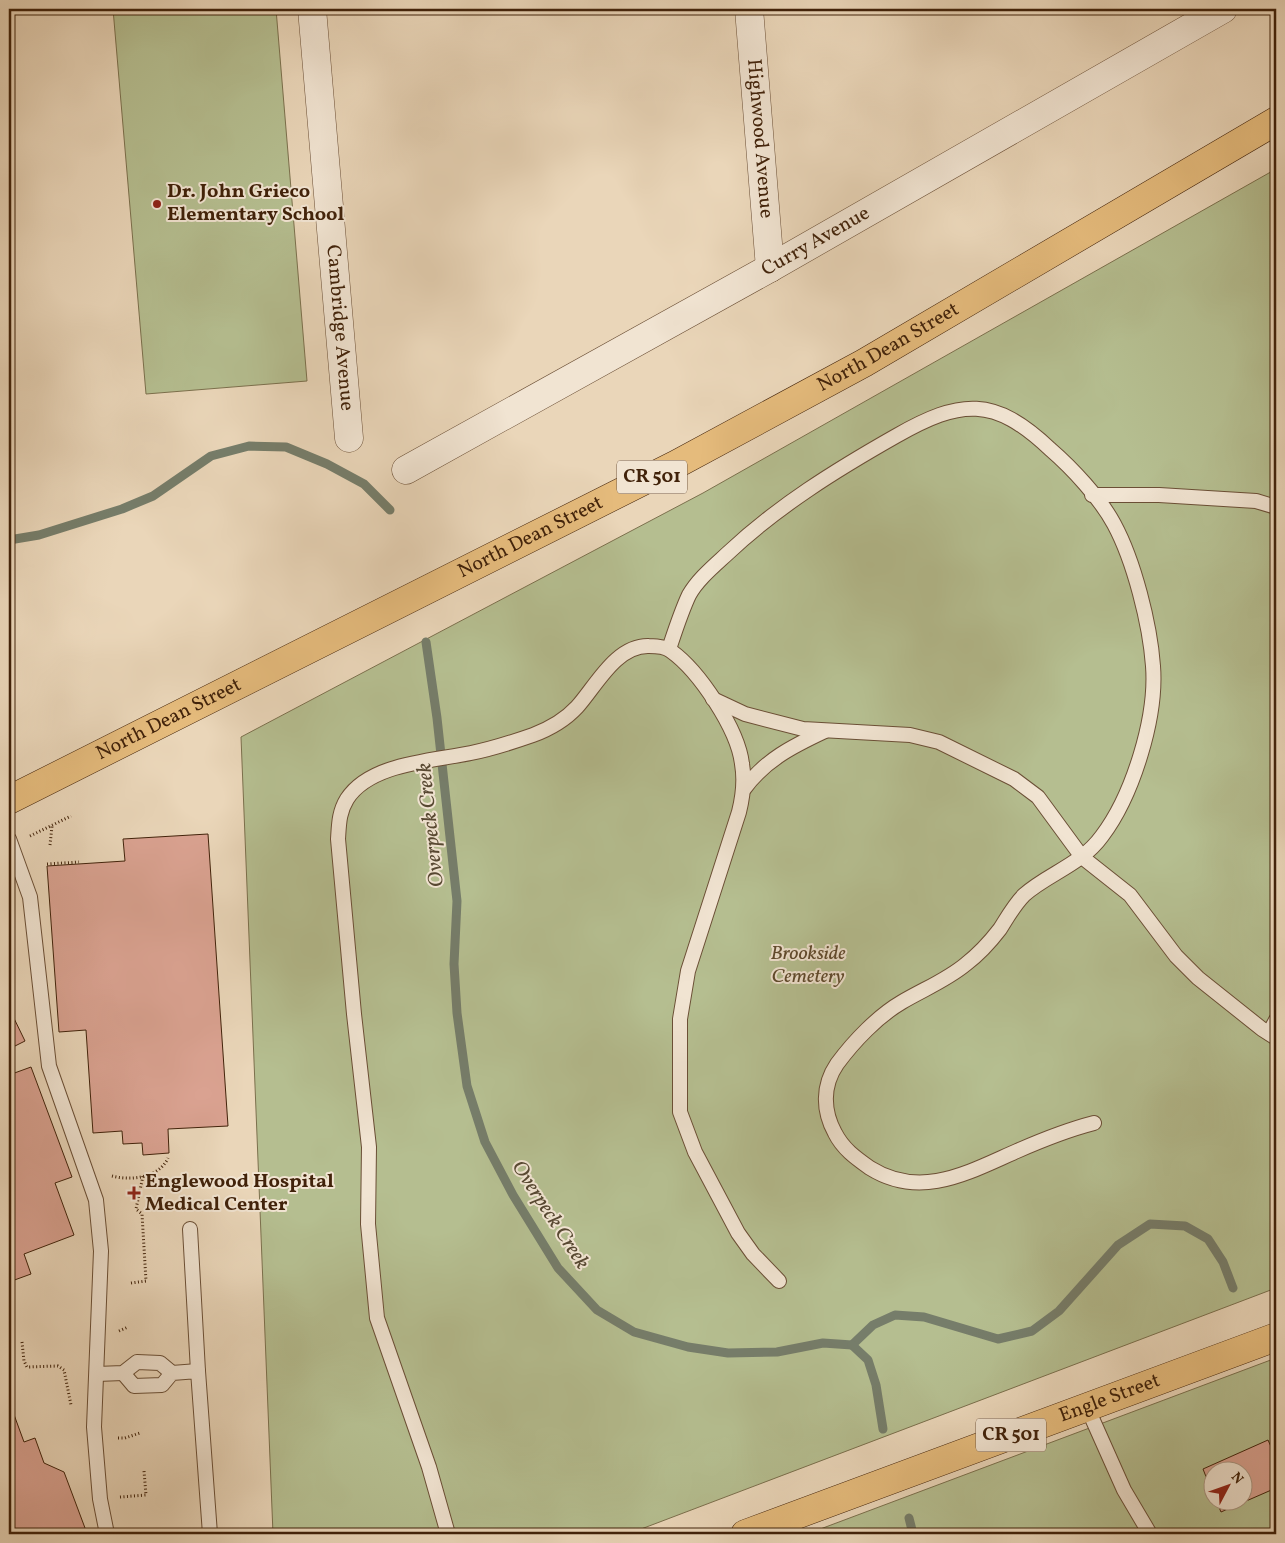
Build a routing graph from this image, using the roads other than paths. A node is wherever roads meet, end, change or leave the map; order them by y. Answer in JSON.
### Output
{"nodes":[{"id":1,"x":312,"y":9,"type":"edge"},
{"id":2,"x":749,"y":9,"type":"edge"},
{"id":3,"x":1223,"y":9,"type":"edge"},
{"id":4,"x":1276,"y":121,"type":"edge"},
{"id":5,"x":770,"y":268,"type":"junction"},
{"id":6,"x":349,"y":438,"type":"dead end"},
{"id":7,"x":406,"y":470,"type":"dead end"},
{"id":8,"x":1092,"y":496,"type":"junction"},
{"id":9,"x":1276,"y":506,"type":"edge"},
{"id":10,"x":670,"y":649,"type":"junction"},
{"id":11,"x":712,"y":698,"type":"junction"},
{"id":12,"x":828,"y":730,"type":"junction"},
{"id":13,"x":744,"y":789,"type":"junction"},
{"id":14,"x":9,"y":800,"type":"edge"},
{"id":15,"x":9,"y":839,"type":"edge"},
{"id":16,"x":1082,"y":857,"type":"junction"},
{"id":17,"x":1276,"y":1020,"type":"edge"},
{"id":18,"x":1273,"y":1035,"type":"edge"},
{"id":19,"x":1094,"y":1123,"type":"dead end"},
{"id":20,"x":190,"y":1229,"type":"dead end"},
{"id":21,"x":779,"y":1281,"type":"dead end"},
{"id":22,"x":1276,"y":1337,"type":"edge"},
{"id":23,"x":198,"y":1371,"type":"junction"},
{"id":24,"x":123,"y":1373,"type":"junction"},
{"id":25,"x":172,"y":1373,"type":"junction"},
{"id":26,"x":96,"y":1374,"type":"junction"},
{"id":27,"x":1087,"y":1407,"type":"junction"},
{"id":28,"x":108,"y":1534,"type":"edge"},
{"id":29,"x":210,"y":1534,"type":"edge"},
{"id":30,"x":448,"y":1534,"type":"edge"},
{"id":31,"x":745,"y":1534,"type":"edge"},
{"id":32,"x":1150,"y":1534,"type":"edge"}],
"edges":[{"from":1,"to":6,"type":"street","name":"Cambridge Avenue"},
{"from":2,"to":5,"type":"street","name":"Highwood Avenue"},
{"from":3,"to":5,"type":"street","name":"Curry Avenue"},
{"from":4,"to":14,"type":"main road","name":"North Dean Street","number":"CR 501"},
{"from":5,"to":7,"type":"street","name":"Curry Avenue"},
{"from":8,"to":9,"type":"lane"},
{"from":8,"to":10,"type":"lane"},
{"from":8,"to":16,"type":"lane"},
{"from":10,"to":11,"type":"lane"},
{"from":10,"to":30,"type":"lane"},
{"from":11,"to":12,"type":"lane"},
{"from":11,"to":13,"type":"lane"},
{"from":12,"to":13,"type":"lane"},
{"from":12,"to":16,"type":"lane"},
{"from":13,"to":21,"type":"lane"},
{"from":15,"to":26,"type":"lane"},
{"from":16,"to":18,"type":"lane"},
{"from":16,"to":19,"type":"lane"},
{"from":17,"to":18,"type":"lane"},
{"from":20,"to":23,"type":"lane"},
{"from":22,"to":27,"type":"main road","name":"Engle Street","number":"CR 501"},
{"from":23,"to":25,"type":"lane"},
{"from":23,"to":29,"type":"lane"},
{"from":24,"to":25,"type":"lane"},
{"from":24,"to":25,"type":"lane"},
{"from":24,"to":26,"type":"lane"},
{"from":26,"to":28,"type":"lane"},
{"from":27,"to":31,"type":"main road","name":"Engle Street","number":"CR 501"},
{"from":27,"to":32,"type":"lane"}]}
